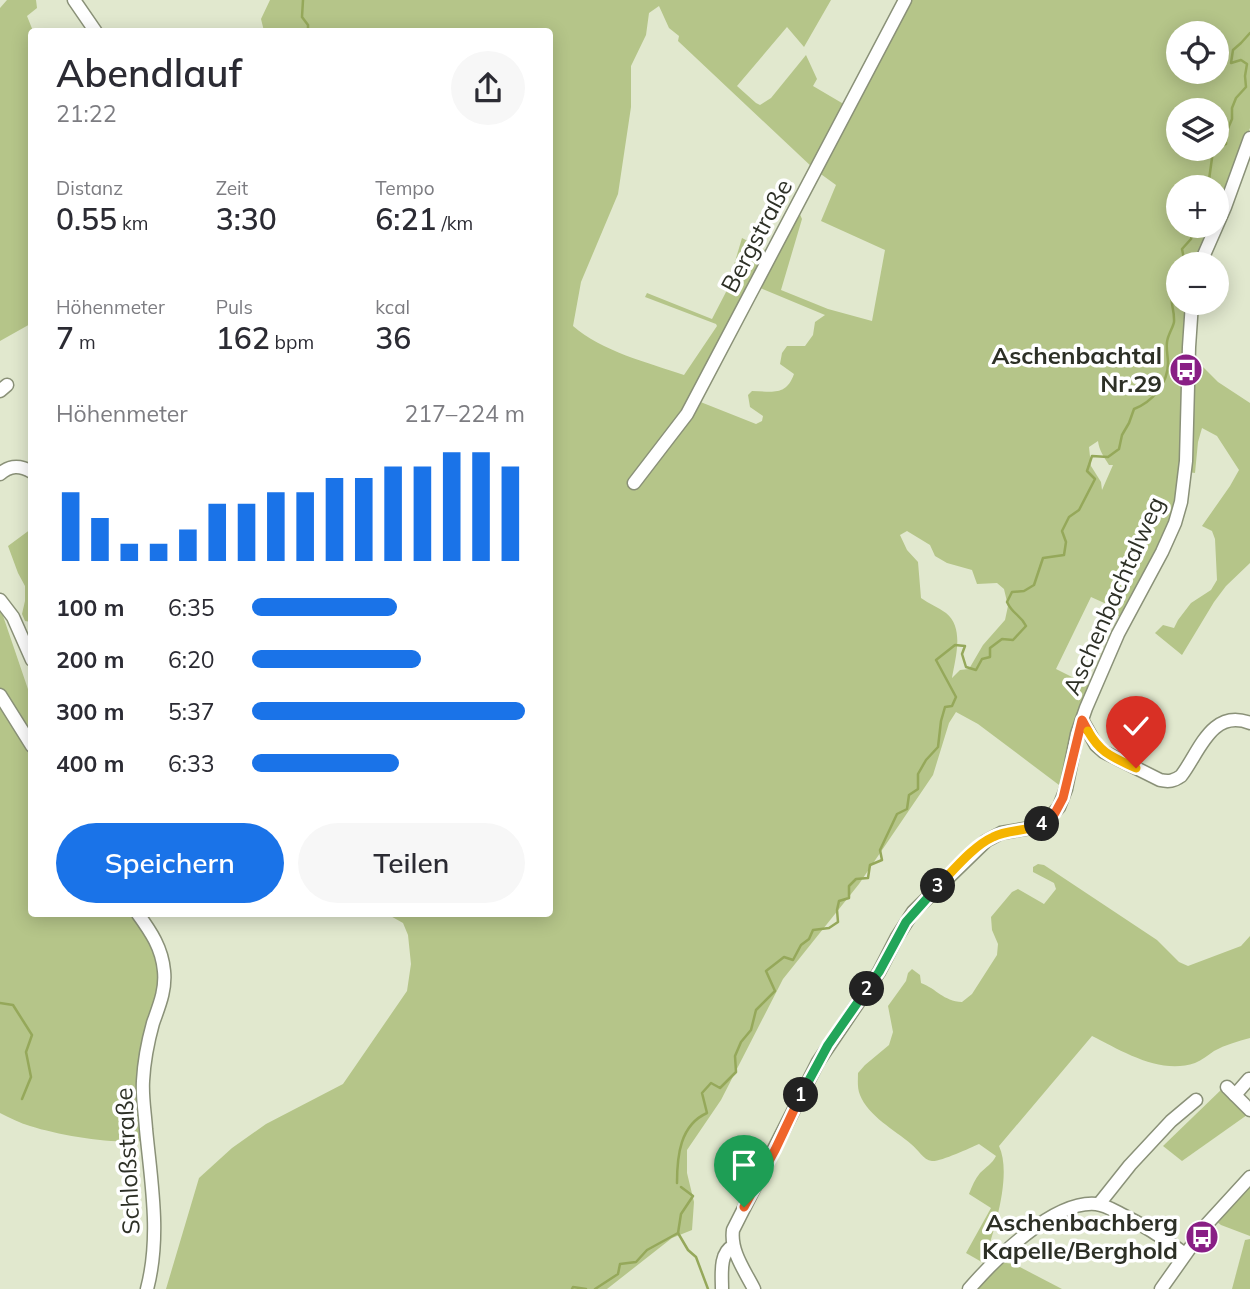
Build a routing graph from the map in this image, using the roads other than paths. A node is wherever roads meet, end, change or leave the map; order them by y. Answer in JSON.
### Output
{"nodes":[{"id":1,"x":74,"y":0,"type":"edge"},
{"id":2,"x":905,"y":0,"type":"edge"},
{"id":3,"x":93,"y":28,"type":"edge"},
{"id":4,"x":1250,"y":138,"type":"edge"},
{"id":5,"x":1205,"y":252,"type":"edge"},
{"id":6,"x":1191,"y":315,"type":"edge"},
{"id":7,"x":28,"y":470,"type":"edge"},
{"id":8,"x":0,"y":474,"type":"edge"},
{"id":9,"x":635,"y":483,"type":"dead end"},
{"id":10,"x":0,"y":600,"type":"edge"},
{"id":11,"x":28,"y":651,"type":"edge"},
{"id":12,"x":0,"y":695,"type":"edge"},
{"id":13,"x":1082,"y":720,"type":"junction"},
{"id":14,"x":1250,"y":723,"type":"edge"},
{"id":15,"x":28,"y":740,"type":"edge"},
{"id":16,"x":140,"y":917,"type":"edge"},
{"id":17,"x":1249,"y":1079,"type":"edge"},
{"id":18,"x":1196,"y":1100,"type":"dead end"},
{"id":19,"x":1250,"y":1110,"type":"edge"},
{"id":20,"x":1250,"y":1177,"type":"edge"},
{"id":21,"x":1099,"y":1204,"type":"junction"},
{"id":22,"x":732,"y":1242,"type":"junction"},
{"id":23,"x":1185,"y":1254,"type":"junction"},
{"id":24,"x":147,"y":1289,"type":"edge"},
{"id":25,"x":722,"y":1289,"type":"edge"},
{"id":26,"x":754,"y":1289,"type":"edge"},
{"id":27,"x":970,"y":1289,"type":"edge"},
{"id":28,"x":1161,"y":1289,"type":"edge"}],
"edges":[{"from":1,"to":3,"type":"street"},
{"from":2,"to":9,"type":"street","name":"Bergstraße"},
{"from":4,"to":5,"type":"street"},
{"from":6,"to":13,"type":"street","name":"Aschenbachtalweg"},
{"from":7,"to":8,"type":"street"},
{"from":10,"to":11,"type":"street"},
{"from":12,"to":15,"type":"street"},
{"from":13,"to":14,"type":"street"},
{"from":13,"to":22,"type":"street","name":"Aschenbachtalweg"},
{"from":16,"to":24,"type":"street","name":"Schloßstraße"},
{"from":17,"to":19,"type":"street"},
{"from":18,"to":21,"type":"street"},
{"from":20,"to":23,"type":"street"},
{"from":21,"to":23,"type":"street"},
{"from":21,"to":27,"type":"street"},
{"from":22,"to":25,"type":"street","name":"Aschenbachtalweg"},
{"from":22,"to":26,"type":"street"},
{"from":23,"to":28,"type":"street"}]}
